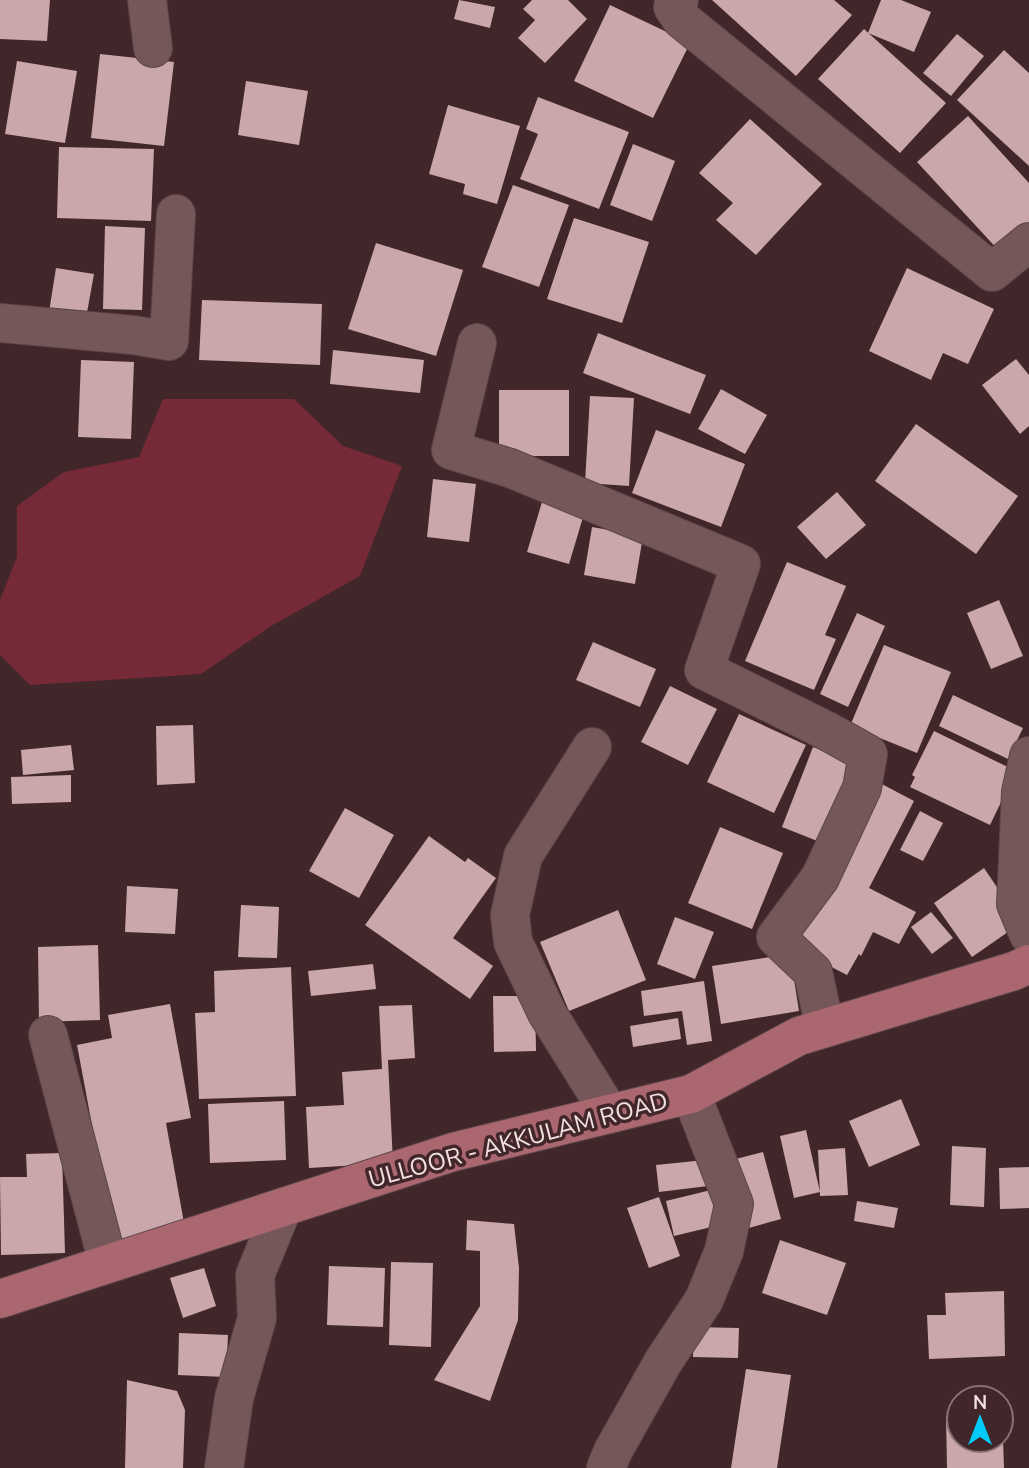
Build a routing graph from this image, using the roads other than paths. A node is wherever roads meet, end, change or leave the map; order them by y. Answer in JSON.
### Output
{"nodes":[{"id":1,"x":147,"y":0,"type":"edge"},
{"id":2,"x":679,"y":0,"type":"edge"},
{"id":3,"x":153,"y":48,"type":"dead end"},
{"id":4,"x":176,"y":214,"type":"dead end"},
{"id":5,"x":1029,"y":242,"type":"edge"},
{"id":6,"x":0,"y":323,"type":"edge"},
{"id":7,"x":477,"y":343,"type":"dead end"},
{"id":8,"x":592,"y":747,"type":"dead end"},
{"id":9,"x":1029,"y":756,"type":"edge"},
{"id":10,"x":1029,"y":934,"type":"edge"},
{"id":11,"x":1029,"y":964,"type":"edge"},
{"id":12,"x":825,"y":1028,"type":"junction"},
{"id":13,"x":48,"y":1035,"type":"dead end"},
{"id":14,"x":691,"y":1094,"type":"junction"},
{"id":15,"x":610,"y":1114,"type":"junction"},
{"id":16,"x":283,"y":1207,"type":"junction"},
{"id":17,"x":108,"y":1263,"type":"junction"},
{"id":18,"x":0,"y":1299,"type":"edge"},
{"id":19,"x":224,"y":1468,"type":"edge"},
{"id":20,"x":606,"y":1468,"type":"edge"}],
"edges":[{"from":1,"to":3,"type":"street"},
{"from":2,"to":5,"type":"street"},
{"from":4,"to":6,"type":"street"},
{"from":7,"to":12,"type":"street"},
{"from":8,"to":15,"type":"street"},
{"from":9,"to":10,"type":"street"},
{"from":11,"to":12,"type":"main road","name":"ULLOOR - AKKULAM ROAD"},
{"from":12,"to":14,"type":"main road","name":"ULLOOR - AKKULAM ROAD"},
{"from":13,"to":17,"type":"street"},
{"from":14,"to":15,"type":"main road","name":"ULLOOR - AKKULAM ROAD"},
{"from":14,"to":20,"type":"street"},
{"from":15,"to":16,"type":"main road","name":"ULLOOR - AKKULAM ROAD"},
{"from":16,"to":17,"type":"main road","name":"ULLOOR - AKKULAM ROAD"},
{"from":16,"to":19,"type":"street"},
{"from":17,"to":18,"type":"main road","name":"ULLOOR - AKKULAM ROAD"}]}
